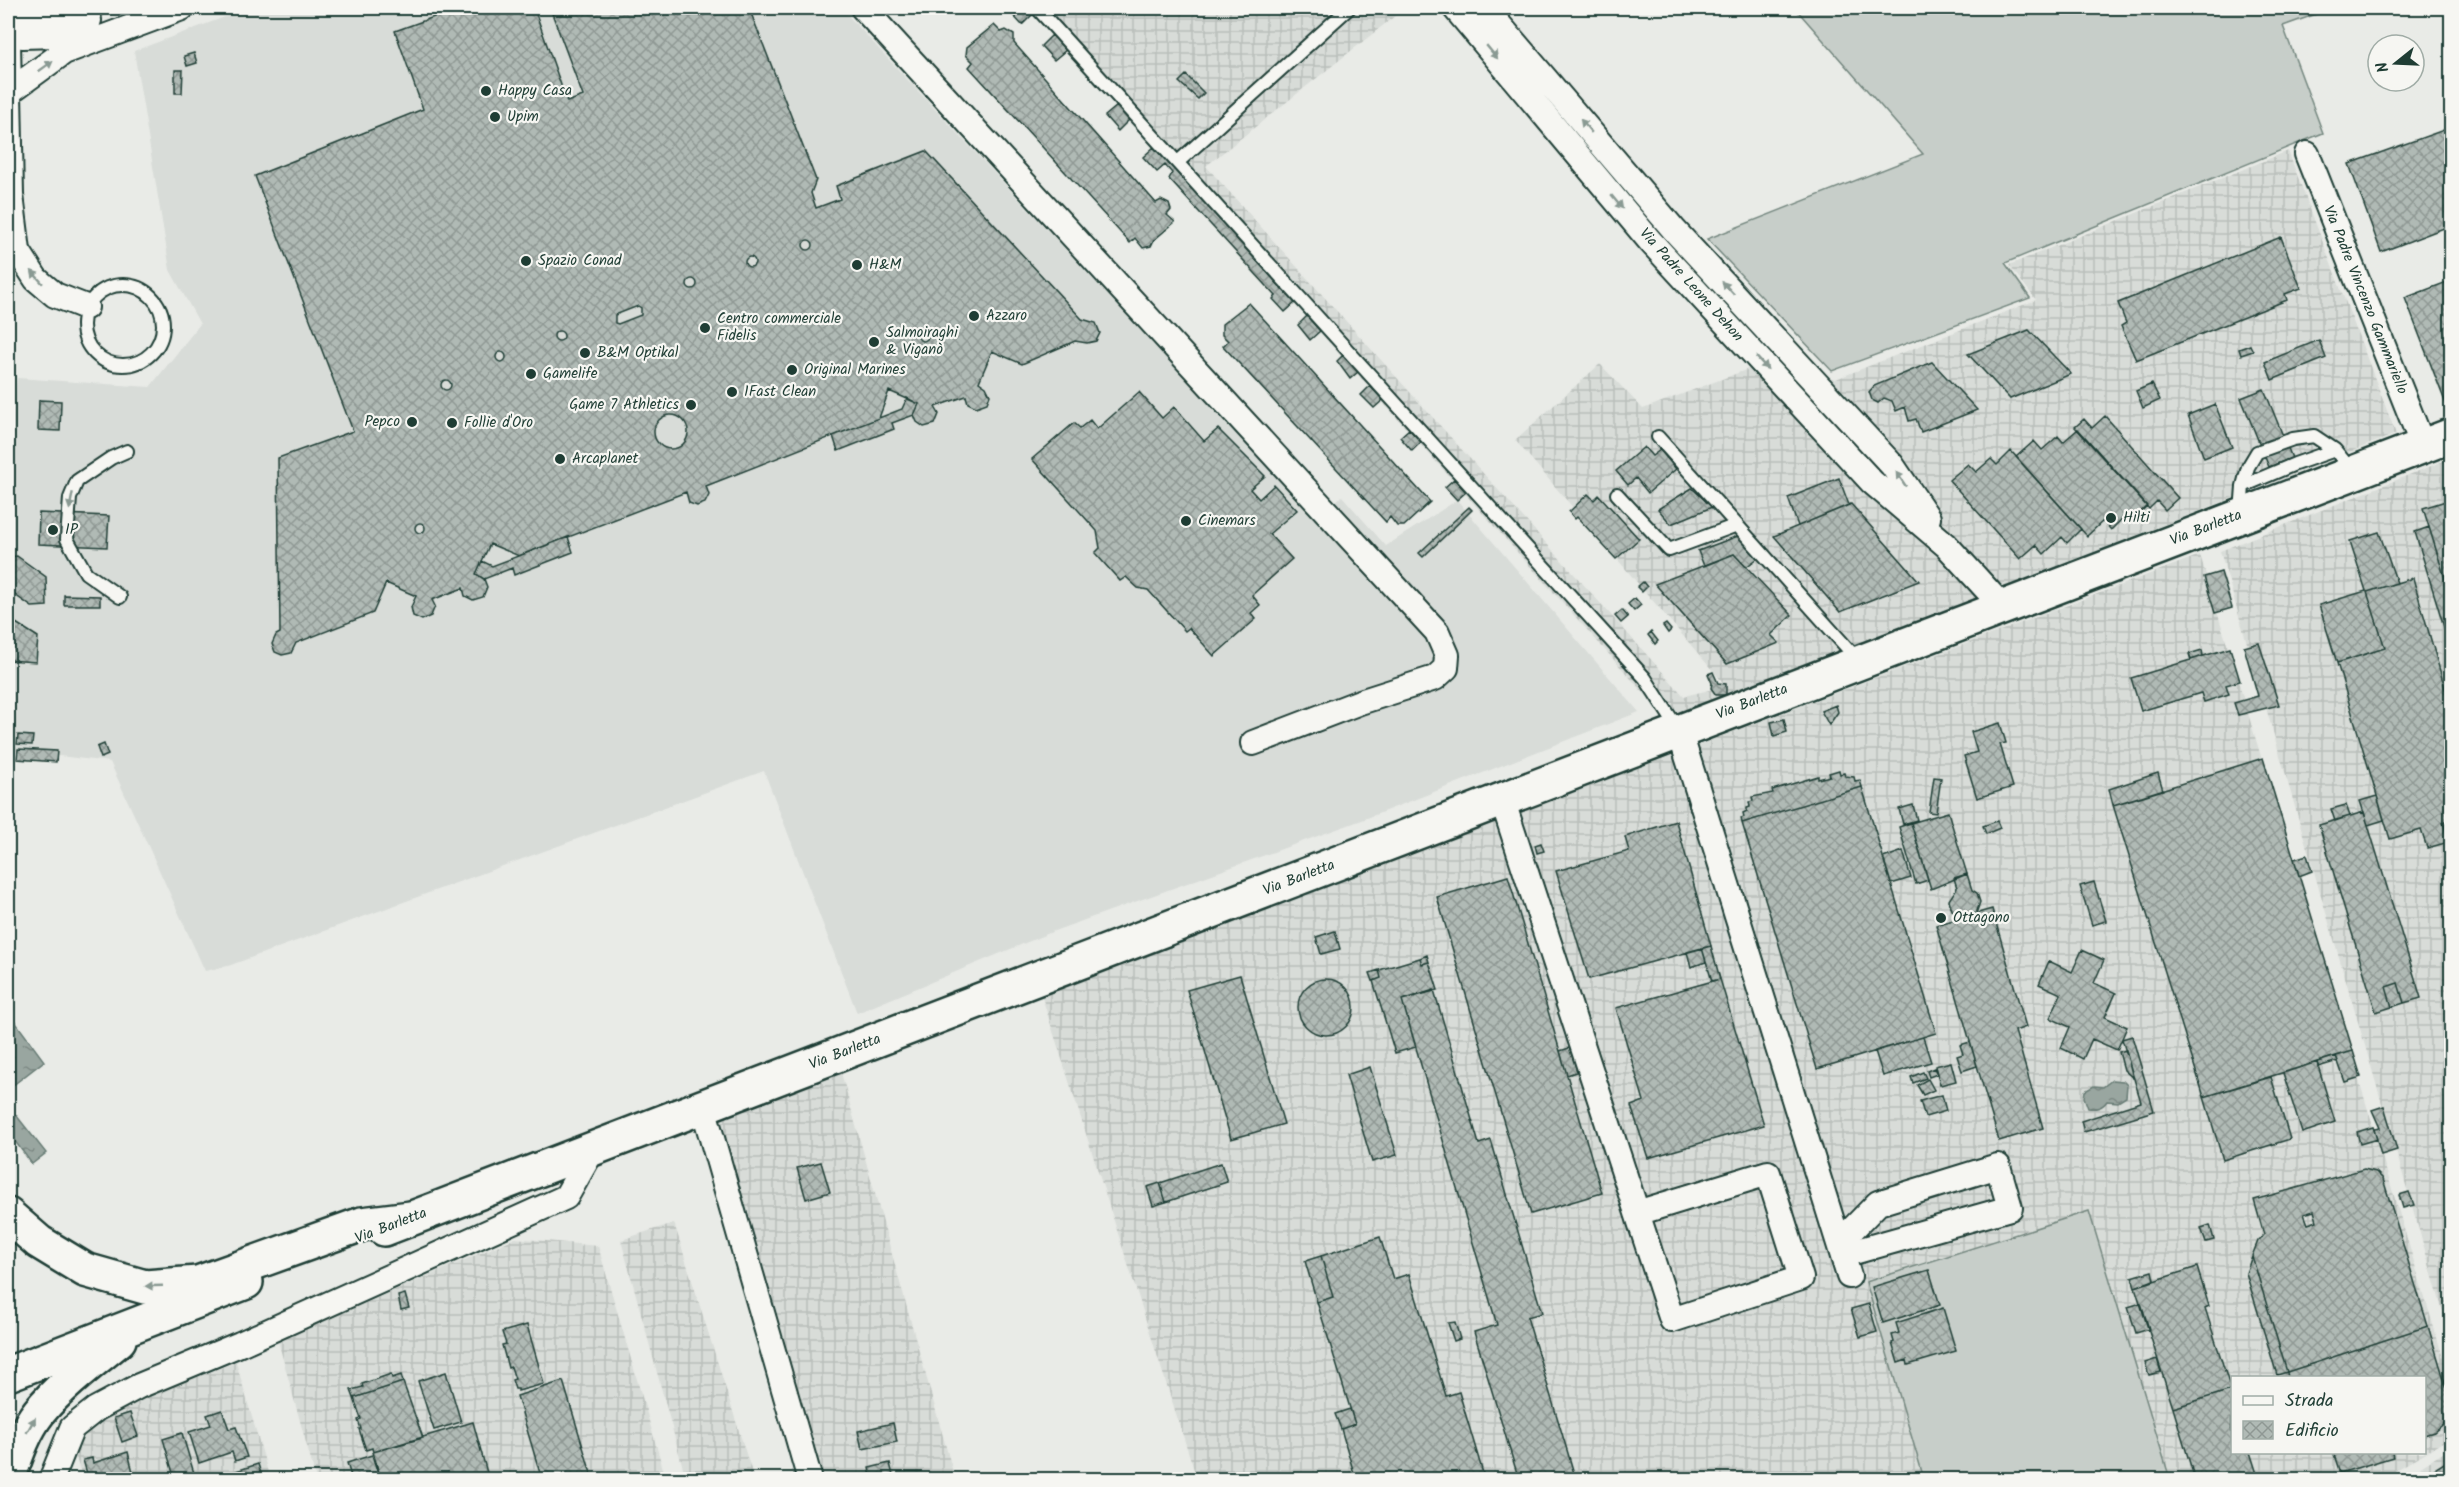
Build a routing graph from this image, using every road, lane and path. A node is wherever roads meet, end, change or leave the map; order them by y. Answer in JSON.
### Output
{"nodes":[{"id":1,"x":62,"y":8,"type":"edge"},
{"id":2,"x":182,"y":8,"type":"edge"},
{"id":3,"x":863,"y":8,"type":"edge"},
{"id":4,"x":1037,"y":8,"type":"edge"},
{"id":5,"x":1349,"y":8,"type":"edge"},
{"id":6,"x":1455,"y":8,"type":"edge"},
{"id":7,"x":1485,"y":8,"type":"edge"},
{"id":8,"x":88,"y":20,"type":"junction"},
{"id":9,"x":134,"y":26,"type":"junction"},
{"id":10,"x":8,"y":27,"type":"edge"},
{"id":11,"x":8,"y":41,"type":"edge"},
{"id":12,"x":9,"y":92,"type":"edge"},
{"id":13,"x":2307,"y":154,"type":"dead end"},
{"id":14,"x":1178,"y":162,"type":"junction"},
{"id":15,"x":86,"y":307,"type":"junction"},
{"id":16,"x":1658,"y":437,"type":"dead end"},
{"id":17,"x":2437,"y":440,"type":"edge"},
{"id":18,"x":127,"y":451,"type":"dead end"},
{"id":19,"x":2344,"y":461,"type":"junction"},
{"id":20,"x":1617,"y":494,"type":"dead end"},
{"id":21,"x":2242,"y":500,"type":"junction"},
{"id":22,"x":1737,"y":525,"type":"junction"},
{"id":23,"x":1946,"y":545,"type":"junction"},
{"id":24,"x":120,"y":597,"type":"dead end"},
{"id":25,"x":2002,"y":606,"type":"junction"},
{"id":26,"x":1858,"y":661,"type":"junction"},
{"id":27,"x":1679,"y":730,"type":"junction"},
{"id":28,"x":1253,"y":743,"type":"dead end"},
{"id":29,"x":1502,"y":799,"type":"junction"},
{"id":30,"x":703,"y":1107,"type":"junction"},
{"id":31,"x":593,"y":1149,"type":"junction"},
{"id":32,"x":1637,"y":1213,"type":"junction"},
{"id":33,"x":8,"y":1215,"type":"edge"},
{"id":34,"x":411,"y":1218,"type":"junction"},
{"id":35,"x":1844,"y":1258,"type":"junction"},
{"id":36,"x":146,"y":1321,"type":"junction"},
{"id":37,"x":8,"y":1374,"type":"edge"},
{"id":38,"x":8,"y":1479,"type":"edge"},
{"id":39,"x":51,"y":1479,"type":"edge"},
{"id":40,"x":810,"y":1479,"type":"edge"}],
"edges":[{"from":1,"to":8,"type":"street"},
{"from":2,"to":9,"type":"street"},
{"from":3,"to":28,"type":"street"},
{"from":4,"to":14,"type":"lane"},
{"from":5,"to":14,"type":"lane"},
{"from":6,"to":23,"type":"street","name":"Via Padre Leone Dehon","one_way":true},
{"from":23,"to":7,"type":"street","name":"Via Padre Leone Dehon","one_way":true},
{"from":8,"to":9,"type":"street"},
{"from":8,"to":10,"type":"street"},
{"from":9,"to":10,"type":"street"},
{"from":12,"to":9,"type":"street","one_way":true},
{"from":11,"to":12,"type":"street"},
{"from":15,"to":12,"type":"street","one_way":true},
{"from":13,"to":17,"type":"street","name":"Via Padre Vincenzo Gammariello"},
{"from":14,"to":27,"type":"lane"},
{"from":15,"to":15,"type":"lane"},
{"from":16,"to":22,"type":"lane"},
{"from":17,"to":19,"type":"main road","name":"Via Barletta"},
{"from":18,"to":24,"type":"lane","one_way":true},
{"from":19,"to":21,"type":"main road","name":"Via Barletta"},
{"from":19,"to":21,"type":"lane"},
{"from":20,"to":22,"type":"lane"},
{"from":21,"to":25,"type":"main road","name":"Via Barletta"},
{"from":22,"to":26,"type":"lane"},
{"from":23,"to":25,"type":"street","name":"Via Padre Leone Dehon"},
{"from":25,"to":26,"type":"main road","name":"Via Barletta"},
{"from":26,"to":27,"type":"main road","name":"Via Barletta"},
{"from":27,"to":29,"type":"main road","name":"Via Barletta"},
{"from":27,"to":35,"type":"street"},
{"from":29,"to":30,"type":"main road","name":"Via Barletta"},
{"from":29,"to":32,"type":"street"},
{"from":30,"to":31,"type":"main road","name":"Via Barletta"},
{"from":30,"to":40,"type":"street"},
{"from":31,"to":34,"type":"main road","name":"Via Barletta"},
{"from":31,"to":39,"type":"street"},
{"from":32,"to":32,"type":"street"},
{"from":34,"to":33,"type":"main road","one_way":true},
{"from":34,"to":36,"type":"main road","name":"Via Barletta"},
{"from":35,"to":35,"type":"street"},
{"from":36,"to":37,"type":"main road","name":"Via Barletta"},
{"from":38,"to":36,"type":"main road","one_way":true}]}
